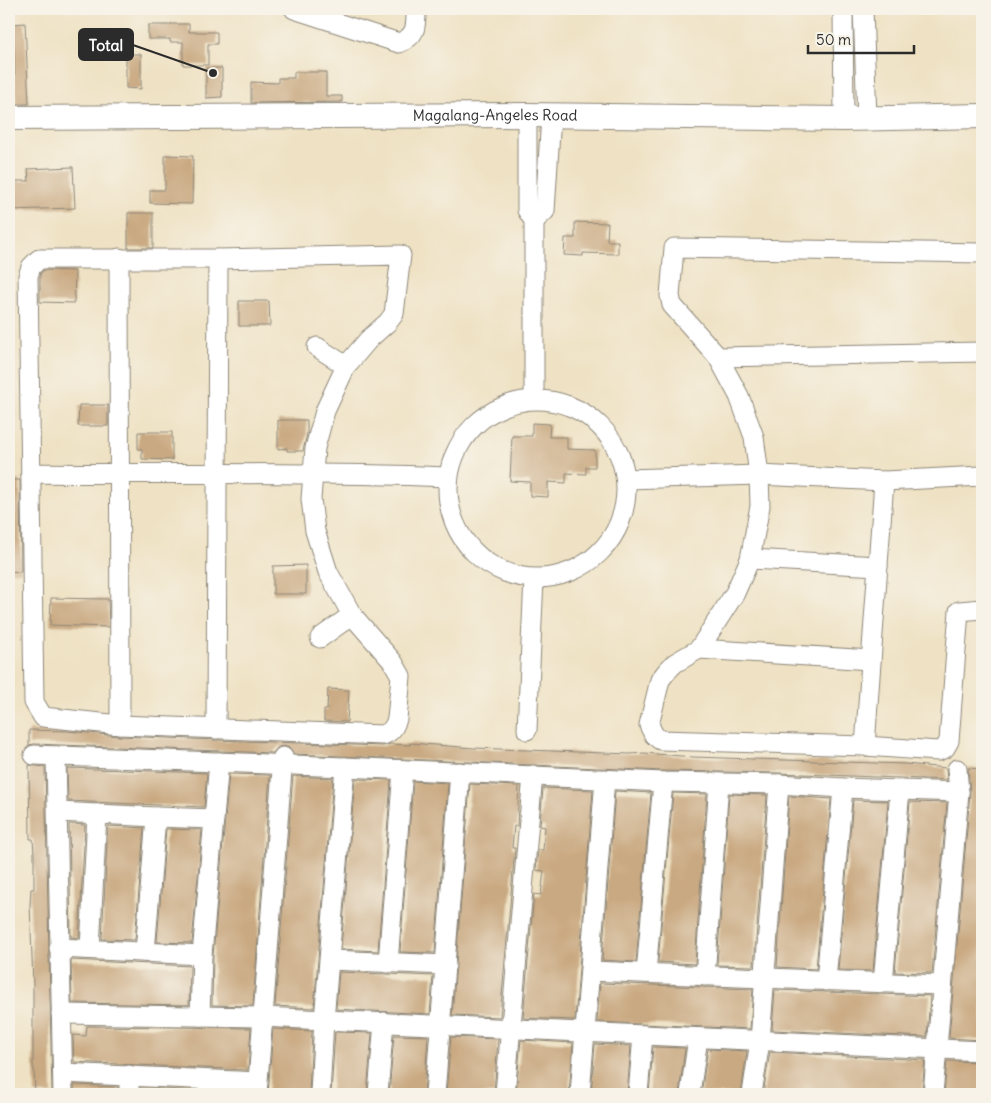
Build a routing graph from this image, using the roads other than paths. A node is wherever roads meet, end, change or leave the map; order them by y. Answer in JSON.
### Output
{"nodes":[{"id":1,"x":294,"y":9,"type":"edge"},
{"id":2,"x":416,"y":9,"type":"edge"},
{"id":3,"x":843,"y":9,"type":"edge"},
{"id":4,"x":863,"y":9,"type":"edge"},
{"id":5,"x":323,"y":13,"type":"edge"},
{"id":6,"x":843,"y":29,"type":"junction"},
{"id":7,"x":864,"y":29,"type":"junction"},
{"id":8,"x":843,"y":62,"type":"junction"},
{"id":9,"x":865,"y":62,"type":"junction"},
{"id":10,"x":526,"y":116,"type":"junction"},
{"id":11,"x":551,"y":116,"type":"junction"},
{"id":12,"x":982,"y":116,"type":"edge"},
{"id":13,"x":9,"y":118,"type":"edge"},
{"id":14,"x":867,"y":118,"type":"junction"},
{"id":15,"x":844,"y":119,"type":"junction"},
{"id":16,"x":534,"y":221,"type":"junction"},
{"id":17,"x":982,"y":253,"type":"edge"},
{"id":18,"x":119,"y":258,"type":"junction"},
{"id":19,"x":218,"y":259,"type":"junction"},
{"id":20,"x":318,"y":347,"type":"dead end"},
{"id":21,"x":982,"y":352,"type":"edge"},
{"id":22,"x":718,"y":357,"type":"junction"},
{"id":23,"x":346,"y":366,"type":"junction"},
{"id":24,"x":534,"y":399,"type":"junction"},
{"id":25,"x":31,"y":473,"type":"junction"},
{"id":26,"x":313,"y":473,"type":"junction"},
{"id":27,"x":120,"y":474,"type":"junction"},
{"id":28,"x":216,"y":475,"type":"junction"},
{"id":29,"x":759,"y":475,"type":"junction"},
{"id":30,"x":982,"y":476,"type":"edge"},
{"id":31,"x":447,"y":477,"type":"junction"},
{"id":32,"x":626,"y":480,"type":"junction"},
{"id":33,"x":884,"y":481,"type":"junction"},
{"id":34,"x":750,"y":559,"type":"junction"},
{"id":35,"x":878,"y":566,"type":"junction"},
{"id":36,"x":534,"y":579,"type":"junction"},
{"id":37,"x":982,"y":608,"type":"edge"},
{"id":38,"x":352,"y":615,"type":"junction"},
{"id":39,"x":320,"y":638,"type":"dead end"},
{"id":40,"x":699,"y":649,"type":"junction"},
{"id":41,"x":871,"y":660,"type":"junction"},
{"id":42,"x":120,"y":725,"type":"junction"},
{"id":43,"x":216,"y":729,"type":"junction"},
{"id":44,"x":527,"y":730,"type":"dead end"},
{"id":45,"x":865,"y":746,"type":"junction"},
{"id":46,"x":34,"y":755,"type":"dead end"},
{"id":47,"x":56,"y":756,"type":"junction"},
{"id":48,"x":282,"y":761,"type":"junction"},
{"id":49,"x":219,"y":762,"type":"junction"},
{"id":50,"x":344,"y":767,"type":"junction"},
{"id":51,"x":957,"y":769,"type":"dead end"},
{"id":52,"x":403,"y":770,"type":"junction"},
{"id":53,"x":460,"y":772,"type":"junction"},
{"id":54,"x":533,"y":775,"type":"junction"},
{"id":55,"x":605,"y":779,"type":"junction"},
{"id":56,"x":663,"y":782,"type":"junction"},
{"id":57,"x":719,"y":783,"type":"junction"},
{"id":58,"x":780,"y":784,"type":"junction"},
{"id":59,"x":843,"y":788,"type":"junction"},
{"id":60,"x":900,"y":790,"type":"junction"},
{"id":61,"x":959,"y":792,"type":"junction"},
{"id":62,"x":58,"y":812,"type":"junction"},
{"id":63,"x":97,"y":814,"type":"junction"},
{"id":64,"x":156,"y":817,"type":"junction"},
{"id":65,"x":214,"y":819,"type":"junction"},
{"id":66,"x":59,"y":948,"type":"junction"},
{"id":67,"x":90,"y":949,"type":"junction"},
{"id":68,"x":145,"y":952,"type":"junction"},
{"id":69,"x":202,"y":955,"type":"junction"},
{"id":70,"x":330,"y":960,"type":"junction"},
{"id":71,"x":388,"y":963,"type":"junction"},
{"id":72,"x":446,"y":965,"type":"junction"},
{"id":73,"x":590,"y":972,"type":"junction"},
{"id":74,"x":646,"y":973,"type":"junction"},
{"id":75,"x":705,"y":976,"type":"junction"},
{"id":76,"x":765,"y":979,"type":"junction"},
{"id":77,"x":826,"y":981,"type":"junction"},
{"id":78,"x":883,"y":983,"type":"junction"},
{"id":79,"x":941,"y":986,"type":"junction"},
{"id":80,"x":61,"y":1014,"type":"junction"},
{"id":81,"x":200,"y":1016,"type":"junction"},
{"id":82,"x":262,"y":1017,"type":"junction"},
{"id":83,"x":324,"y":1020,"type":"junction"},
{"id":84,"x":384,"y":1022,"type":"junction"},
{"id":85,"x":441,"y":1026,"type":"junction"},
{"id":86,"x":511,"y":1029,"type":"junction"},
{"id":87,"x":585,"y":1032,"type":"junction"},
{"id":88,"x":643,"y":1035,"type":"junction"},
{"id":89,"x":698,"y":1038,"type":"junction"},
{"id":90,"x":760,"y":1041,"type":"junction"},
{"id":91,"x":937,"y":1048,"type":"junction"},
{"id":92,"x":982,"y":1051,"type":"edge"},
{"id":93,"x":63,"y":1074,"type":"junction"},
{"id":94,"x":129,"y":1075,"type":"junction"},
{"id":95,"x":193,"y":1086,"type":"edge"},
{"id":96,"x":257,"y":1088,"type":"edge"},
{"id":97,"x":63,"y":1094,"type":"edge"},
{"id":98,"x":129,"y":1094,"type":"edge"},
{"id":99,"x":320,"y":1094,"type":"edge"},
{"id":100,"x":378,"y":1094,"type":"edge"},
{"id":101,"x":435,"y":1094,"type":"edge"},
{"id":102,"x":505,"y":1094,"type":"edge"},
{"id":103,"x":580,"y":1094,"type":"edge"},
{"id":104,"x":638,"y":1094,"type":"edge"},
{"id":105,"x":690,"y":1094,"type":"edge"},
{"id":106,"x":752,"y":1094,"type":"edge"},
{"id":107,"x":933,"y":1094,"type":"edge"}],
"edges":[{"from":1,"to":5,"type":"street"},
{"from":2,"to":5,"type":"street"},
{"from":3,"to":6,"type":"street"},
{"from":4,"to":7,"type":"street"},
{"from":6,"to":7,"type":"street"},
{"from":6,"to":8,"type":"street"},
{"from":7,"to":9,"type":"street"},
{"from":8,"to":9,"type":"street"},
{"from":8,"to":15,"type":"street"},
{"from":9,"to":14,"type":"street"},
{"from":10,"to":11,"type":"main road","name":"Magalang-Angeles Road"},
{"from":10,"to":13,"type":"main road","name":"Magalang-Angeles Road"},
{"from":10,"to":16,"type":"street"},
{"from":11,"to":15,"type":"main road","name":"Magalang-Angeles Road"},
{"from":11,"to":16,"type":"street"},
{"from":12,"to":14,"type":"main road","name":"Magalang-Angeles Road"},
{"from":14,"to":15,"type":"main road","name":"Magalang-Angeles Road"},
{"from":16,"to":24,"type":"street"},
{"from":17,"to":22,"type":"street"},
{"from":18,"to":19,"type":"street"},
{"from":18,"to":25,"type":"street"},
{"from":18,"to":27,"type":"street"},
{"from":19,"to":23,"type":"street"},
{"from":19,"to":28,"type":"street"},
{"from":20,"to":23,"type":"street"},
{"from":21,"to":22,"type":"street"},
{"from":22,"to":29,"type":"street"},
{"from":23,"to":26,"type":"street"},
{"from":24,"to":31,"type":"street"},
{"from":24,"to":32,"type":"street"},
{"from":25,"to":27,"type":"street"},
{"from":25,"to":42,"type":"street"},
{"from":26,"to":28,"type":"street"},
{"from":26,"to":31,"type":"street"},
{"from":26,"to":38,"type":"street"},
{"from":27,"to":28,"type":"street"},
{"from":27,"to":42,"type":"street"},
{"from":28,"to":43,"type":"street"},
{"from":29,"to":32,"type":"street"},
{"from":29,"to":33,"type":"street"},
{"from":29,"to":34,"type":"street"},
{"from":30,"to":33,"type":"street"},
{"from":31,"to":36,"type":"street"},
{"from":32,"to":36,"type":"street"},
{"from":33,"to":35,"type":"street"},
{"from":34,"to":35,"type":"street"},
{"from":34,"to":40,"type":"street"},
{"from":35,"to":41,"type":"street"},
{"from":36,"to":44,"type":"street"},
{"from":37,"to":45,"type":"street"},
{"from":38,"to":39,"type":"street"},
{"from":38,"to":43,"type":"street"},
{"from":40,"to":41,"type":"street"},
{"from":40,"to":45,"type":"street"},
{"from":41,"to":45,"type":"street"},
{"from":42,"to":43,"type":"street"},
{"from":46,"to":47,"type":"street"},
{"from":47,"to":49,"type":"street"},
{"from":47,"to":62,"type":"street"},
{"from":48,"to":49,"type":"street"},
{"from":48,"to":50,"type":"street"},
{"from":48,"to":82,"type":"street"},
{"from":49,"to":65,"type":"street"},
{"from":50,"to":52,"type":"street"},
{"from":50,"to":70,"type":"street"},
{"from":51,"to":61,"type":"street"},
{"from":52,"to":53,"type":"street"},
{"from":52,"to":71,"type":"street"},
{"from":53,"to":54,"type":"street"},
{"from":53,"to":72,"type":"street"},
{"from":54,"to":55,"type":"street"},
{"from":54,"to":86,"type":"street"},
{"from":55,"to":56,"type":"street"},
{"from":55,"to":73,"type":"street"},
{"from":56,"to":57,"type":"street"},
{"from":56,"to":74,"type":"street"},
{"from":57,"to":58,"type":"street"},
{"from":57,"to":75,"type":"street"},
{"from":58,"to":59,"type":"street"},
{"from":58,"to":76,"type":"street"},
{"from":59,"to":60,"type":"street"},
{"from":59,"to":77,"type":"street"},
{"from":60,"to":61,"type":"street"},
{"from":60,"to":78,"type":"street"},
{"from":61,"to":79,"type":"street"},
{"from":62,"to":63,"type":"street"},
{"from":62,"to":66,"type":"street"},
{"from":63,"to":64,"type":"street"},
{"from":63,"to":67,"type":"street"},
{"from":64,"to":65,"type":"street"},
{"from":64,"to":68,"type":"street"},
{"from":65,"to":69,"type":"street"},
{"from":66,"to":67,"type":"street"},
{"from":66,"to":80,"type":"street"},
{"from":67,"to":68,"type":"street"},
{"from":68,"to":69,"type":"street"},
{"from":69,"to":81,"type":"street"},
{"from":70,"to":71,"type":"street"},
{"from":70,"to":83,"type":"street"},
{"from":71,"to":72,"type":"street"},
{"from":72,"to":85,"type":"street"},
{"from":73,"to":74,"type":"street"},
{"from":73,"to":87,"type":"street"},
{"from":74,"to":75,"type":"street"},
{"from":75,"to":76,"type":"street"},
{"from":76,"to":77,"type":"street"},
{"from":76,"to":90,"type":"street"},
{"from":77,"to":78,"type":"street"},
{"from":78,"to":79,"type":"street"},
{"from":79,"to":91,"type":"street"},
{"from":80,"to":81,"type":"street"},
{"from":80,"to":93,"type":"street"},
{"from":81,"to":82,"type":"street"},
{"from":82,"to":83,"type":"street"},
{"from":82,"to":96,"type":"street"},
{"from":83,"to":84,"type":"street"},
{"from":83,"to":99,"type":"street"},
{"from":84,"to":85,"type":"street"},
{"from":84,"to":100,"type":"street"},
{"from":85,"to":86,"type":"street"},
{"from":85,"to":101,"type":"street"},
{"from":86,"to":87,"type":"street"},
{"from":86,"to":102,"type":"street"},
{"from":87,"to":88,"type":"street"},
{"from":87,"to":103,"type":"street"},
{"from":88,"to":89,"type":"street"},
{"from":88,"to":104,"type":"street"},
{"from":89,"to":90,"type":"street"},
{"from":89,"to":105,"type":"street"},
{"from":90,"to":91,"type":"street"},
{"from":90,"to":106,"type":"street"},
{"from":91,"to":92,"type":"street"},
{"from":91,"to":107,"type":"street"},
{"from":93,"to":94,"type":"street"},
{"from":93,"to":97,"type":"street"},
{"from":94,"to":95,"type":"street"},
{"from":94,"to":98,"type":"street"},
{"from":95,"to":96,"type":"street"}]}
